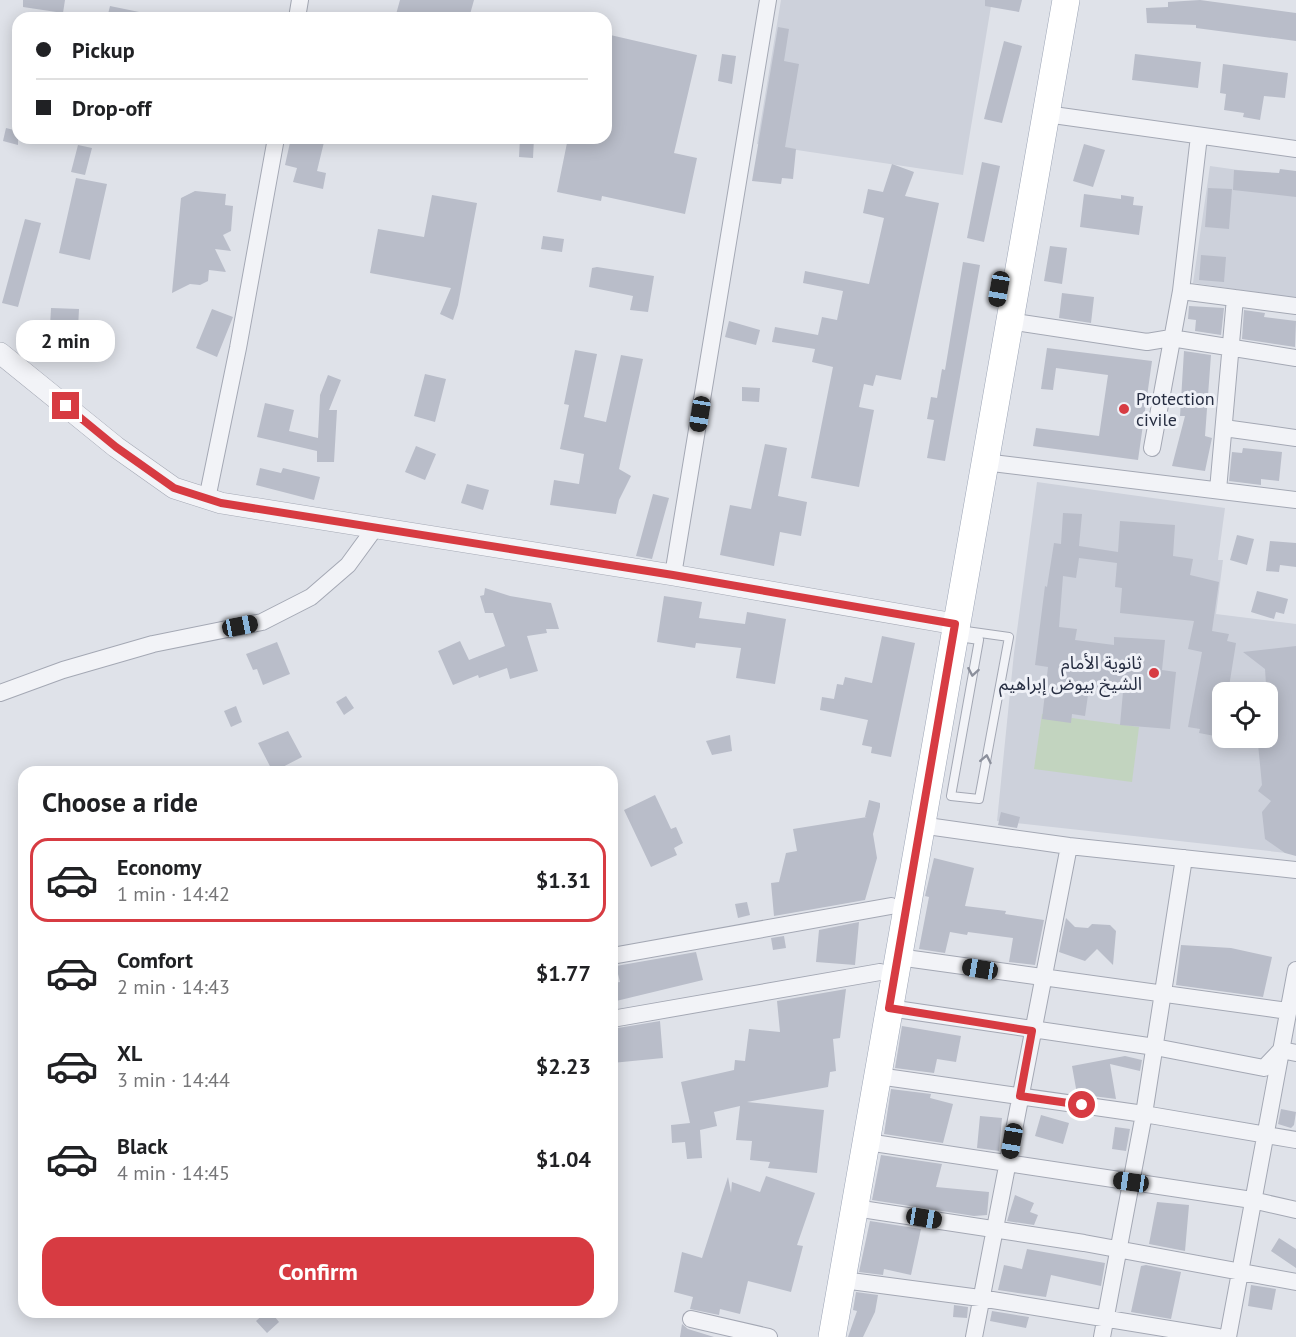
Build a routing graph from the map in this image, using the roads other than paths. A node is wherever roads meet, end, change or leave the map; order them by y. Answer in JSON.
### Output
{"nodes":[{"id":1,"x":768,"y":0,"type":"edge"},
{"id":2,"x":1048,"y":0,"type":"edge"},
{"id":3,"x":1066,"y":0,"type":"edge"},
{"id":4,"x":1046,"y":114,"type":"junction"},
{"id":5,"x":1199,"y":136,"type":"junction"},
{"id":6,"x":275,"y":144,"type":"edge"},
{"id":7,"x":1296,"y":149,"type":"edge"},
{"id":8,"x":1181,"y":291,"type":"junction"},
{"id":9,"x":1235,"y":298,"type":"junction"},
{"id":10,"x":1296,"y":306,"type":"edge"},
{"id":11,"x":1009,"y":321,"type":"junction"},
{"id":12,"x":1171,"y":338,"type":"junction"},
{"id":13,"x":1232,"y":348,"type":"junction"},
{"id":14,"x":0,"y":353,"type":"edge"},
{"id":15,"x":1296,"y":358,"type":"edge"},
{"id":16,"x":1224,"y":428,"type":"junction"},
{"id":17,"x":1296,"y":438,"type":"edge"},
{"id":18,"x":1152,"y":448,"type":"dead end"},
{"id":19,"x":984,"y":462,"type":"junction"},
{"id":20,"x":1218,"y":490,"type":"junction"},
{"id":21,"x":207,"y":499,"type":"junction"},
{"id":22,"x":1296,"y":500,"type":"edge"},
{"id":23,"x":375,"y":528,"type":"junction"},
{"id":24,"x":673,"y":575,"type":"junction"},
{"id":25,"x":951,"y":628,"type":"junction"},
{"id":26,"x":0,"y":693,"type":"edge"},
{"id":27,"x":920,"y":825,"type":"junction"},
{"id":28,"x":1069,"y":846,"type":"junction"},
{"id":29,"x":1184,"y":858,"type":"junction"},
{"id":30,"x":1296,"y":870,"type":"edge"},
{"id":31,"x":891,"y":906,"type":"junction"},
{"id":32,"x":618,"y":955,"type":"edge"},
{"id":33,"x":889,"y":964,"type":"junction"},
{"id":34,"x":1295,"y":976,"type":"edge"},
{"id":35,"x":1042,"y":978,"type":"junction"},
{"id":36,"x":1164,"y":993,"type":"junction"},
{"id":37,"x":889,"y":1008,"type":"junction"},
{"id":38,"x":1288,"y":1011,"type":"junction"},
{"id":39,"x":618,"y":1018,"type":"edge"},
{"id":40,"x":1032,"y":1031,"type":"junction"},
{"id":41,"x":1155,"y":1047,"type":"junction"},
{"id":42,"x":1288,"y":1052,"type":"edge"},
{"id":43,"x":878,"y":1076,"type":"junction"},
{"id":44,"x":1020,"y":1096,"type":"junction"},
{"id":45,"x":1144,"y":1114,"type":"junction"},
{"id":46,"x":1265,"y":1133,"type":"junction"},
{"id":47,"x":1296,"y":1140,"type":"edge"},
{"id":48,"x":867,"y":1142,"type":"junction"},
{"id":49,"x":1008,"y":1163,"type":"junction"},
{"id":50,"x":1131,"y":1182,"type":"junction"},
{"id":51,"x":1252,"y":1200,"type":"junction"},
{"id":52,"x":855,"y":1208,"type":"junction"},
{"id":53,"x":1296,"y":1210,"type":"edge"},
{"id":54,"x":993,"y":1229,"type":"junction"},
{"id":55,"x":1117,"y":1249,"type":"junction"},
{"id":56,"x":1240,"y":1271,"type":"junction"},
{"id":57,"x":843,"y":1280,"type":"junction"},
{"id":58,"x":1296,"y":1282,"type":"edge"},
{"id":59,"x":980,"y":1298,"type":"junction"},
{"id":60,"x":1105,"y":1318,"type":"junction"},
{"id":61,"x":691,"y":1319,"type":"dead end"},
{"id":62,"x":769,"y":1337,"type":"edge"},
{"id":63,"x":816,"y":1337,"type":"edge"},
{"id":64,"x":832,"y":1337,"type":"edge"},
{"id":65,"x":974,"y":1337,"type":"edge"},
{"id":66,"x":1102,"y":1337,"type":"edge"},
{"id":67,"x":1218,"y":1337,"type":"edge"},
{"id":68,"x":1228,"y":1337,"type":"edge"}],
"edges":[{"from":1,"to":24,"type":"street"},
{"from":2,"to":25,"type":"main road"},
{"from":3,"to":4,"type":"main road"},
{"from":4,"to":5,"type":"street"},
{"from":4,"to":11,"type":"main road"},
{"from":5,"to":7,"type":"street"},
{"from":5,"to":8,"type":"street"},
{"from":6,"to":21,"type":"street"},
{"from":8,"to":9,"type":"street"},
{"from":8,"to":12,"type":"street"},
{"from":9,"to":10,"type":"street"},
{"from":9,"to":13,"type":"street"},
{"from":11,"to":12,"type":"street"},
{"from":11,"to":19,"type":"main road"},
{"from":12,"to":13,"type":"street"},
{"from":12,"to":18,"type":"street"},
{"from":13,"to":15,"type":"street"},
{"from":13,"to":16,"type":"street"},
{"from":14,"to":21,"type":"street"},
{"from":16,"to":17,"type":"street"},
{"from":16,"to":20,"type":"street"},
{"from":19,"to":20,"type":"street"},
{"from":19,"to":25,"type":"main road"},
{"from":20,"to":22,"type":"street"},
{"from":21,"to":23,"type":"street"},
{"from":23,"to":24,"type":"street"},
{"from":23,"to":26,"type":"street"},
{"from":24,"to":25,"type":"street"},
{"from":25,"to":25,"type":"lane","one_way":true},
{"from":25,"to":27,"type":"main road"},
{"from":25,"to":31,"type":"main road"},
{"from":27,"to":28,"type":"street"},
{"from":27,"to":33,"type":"main road"},
{"from":28,"to":29,"type":"street"},
{"from":28,"to":35,"type":"street"},
{"from":29,"to":30,"type":"street"},
{"from":29,"to":36,"type":"street"},
{"from":31,"to":32,"type":"street"},
{"from":31,"to":33,"type":"main road"},
{"from":33,"to":35,"type":"street"},
{"from":33,"to":37,"type":"main road"},
{"from":33,"to":39,"type":"street"},
{"from":33,"to":63,"type":"main road"},
{"from":34,"to":38,"type":"street"},
{"from":35,"to":36,"type":"street"},
{"from":35,"to":40,"type":"street"},
{"from":36,"to":38,"type":"street"},
{"from":36,"to":41,"type":"street"},
{"from":37,"to":40,"type":"street"},
{"from":37,"to":43,"type":"main road"},
{"from":38,"to":42,"type":"street"},
{"from":40,"to":41,"type":"street"},
{"from":40,"to":44,"type":"street"},
{"from":41,"to":42,"type":"street"},
{"from":41,"to":45,"type":"street"},
{"from":42,"to":46,"type":"street"},
{"from":43,"to":44,"type":"street"},
{"from":43,"to":48,"type":"main road"},
{"from":44,"to":45,"type":"street"},
{"from":44,"to":49,"type":"street"},
{"from":45,"to":46,"type":"street"},
{"from":45,"to":50,"type":"street"},
{"from":46,"to":47,"type":"street"},
{"from":46,"to":51,"type":"street"},
{"from":48,"to":49,"type":"street"},
{"from":48,"to":52,"type":"main road"},
{"from":49,"to":50,"type":"street"},
{"from":49,"to":54,"type":"street"},
{"from":50,"to":51,"type":"street"},
{"from":50,"to":55,"type":"street"},
{"from":51,"to":53,"type":"street"},
{"from":51,"to":56,"type":"street"},
{"from":52,"to":54,"type":"street"},
{"from":52,"to":57,"type":"main road"},
{"from":54,"to":55,"type":"street"},
{"from":54,"to":59,"type":"street"},
{"from":55,"to":56,"type":"street"},
{"from":55,"to":60,"type":"street"},
{"from":56,"to":58,"type":"street"},
{"from":56,"to":68,"type":"street"},
{"from":57,"to":59,"type":"street"},
{"from":57,"to":64,"type":"main road"},
{"from":59,"to":60,"type":"street"},
{"from":59,"to":65,"type":"street"},
{"from":60,"to":66,"type":"street"},
{"from":60,"to":67,"type":"street"},
{"from":61,"to":62,"type":"street"}]}
